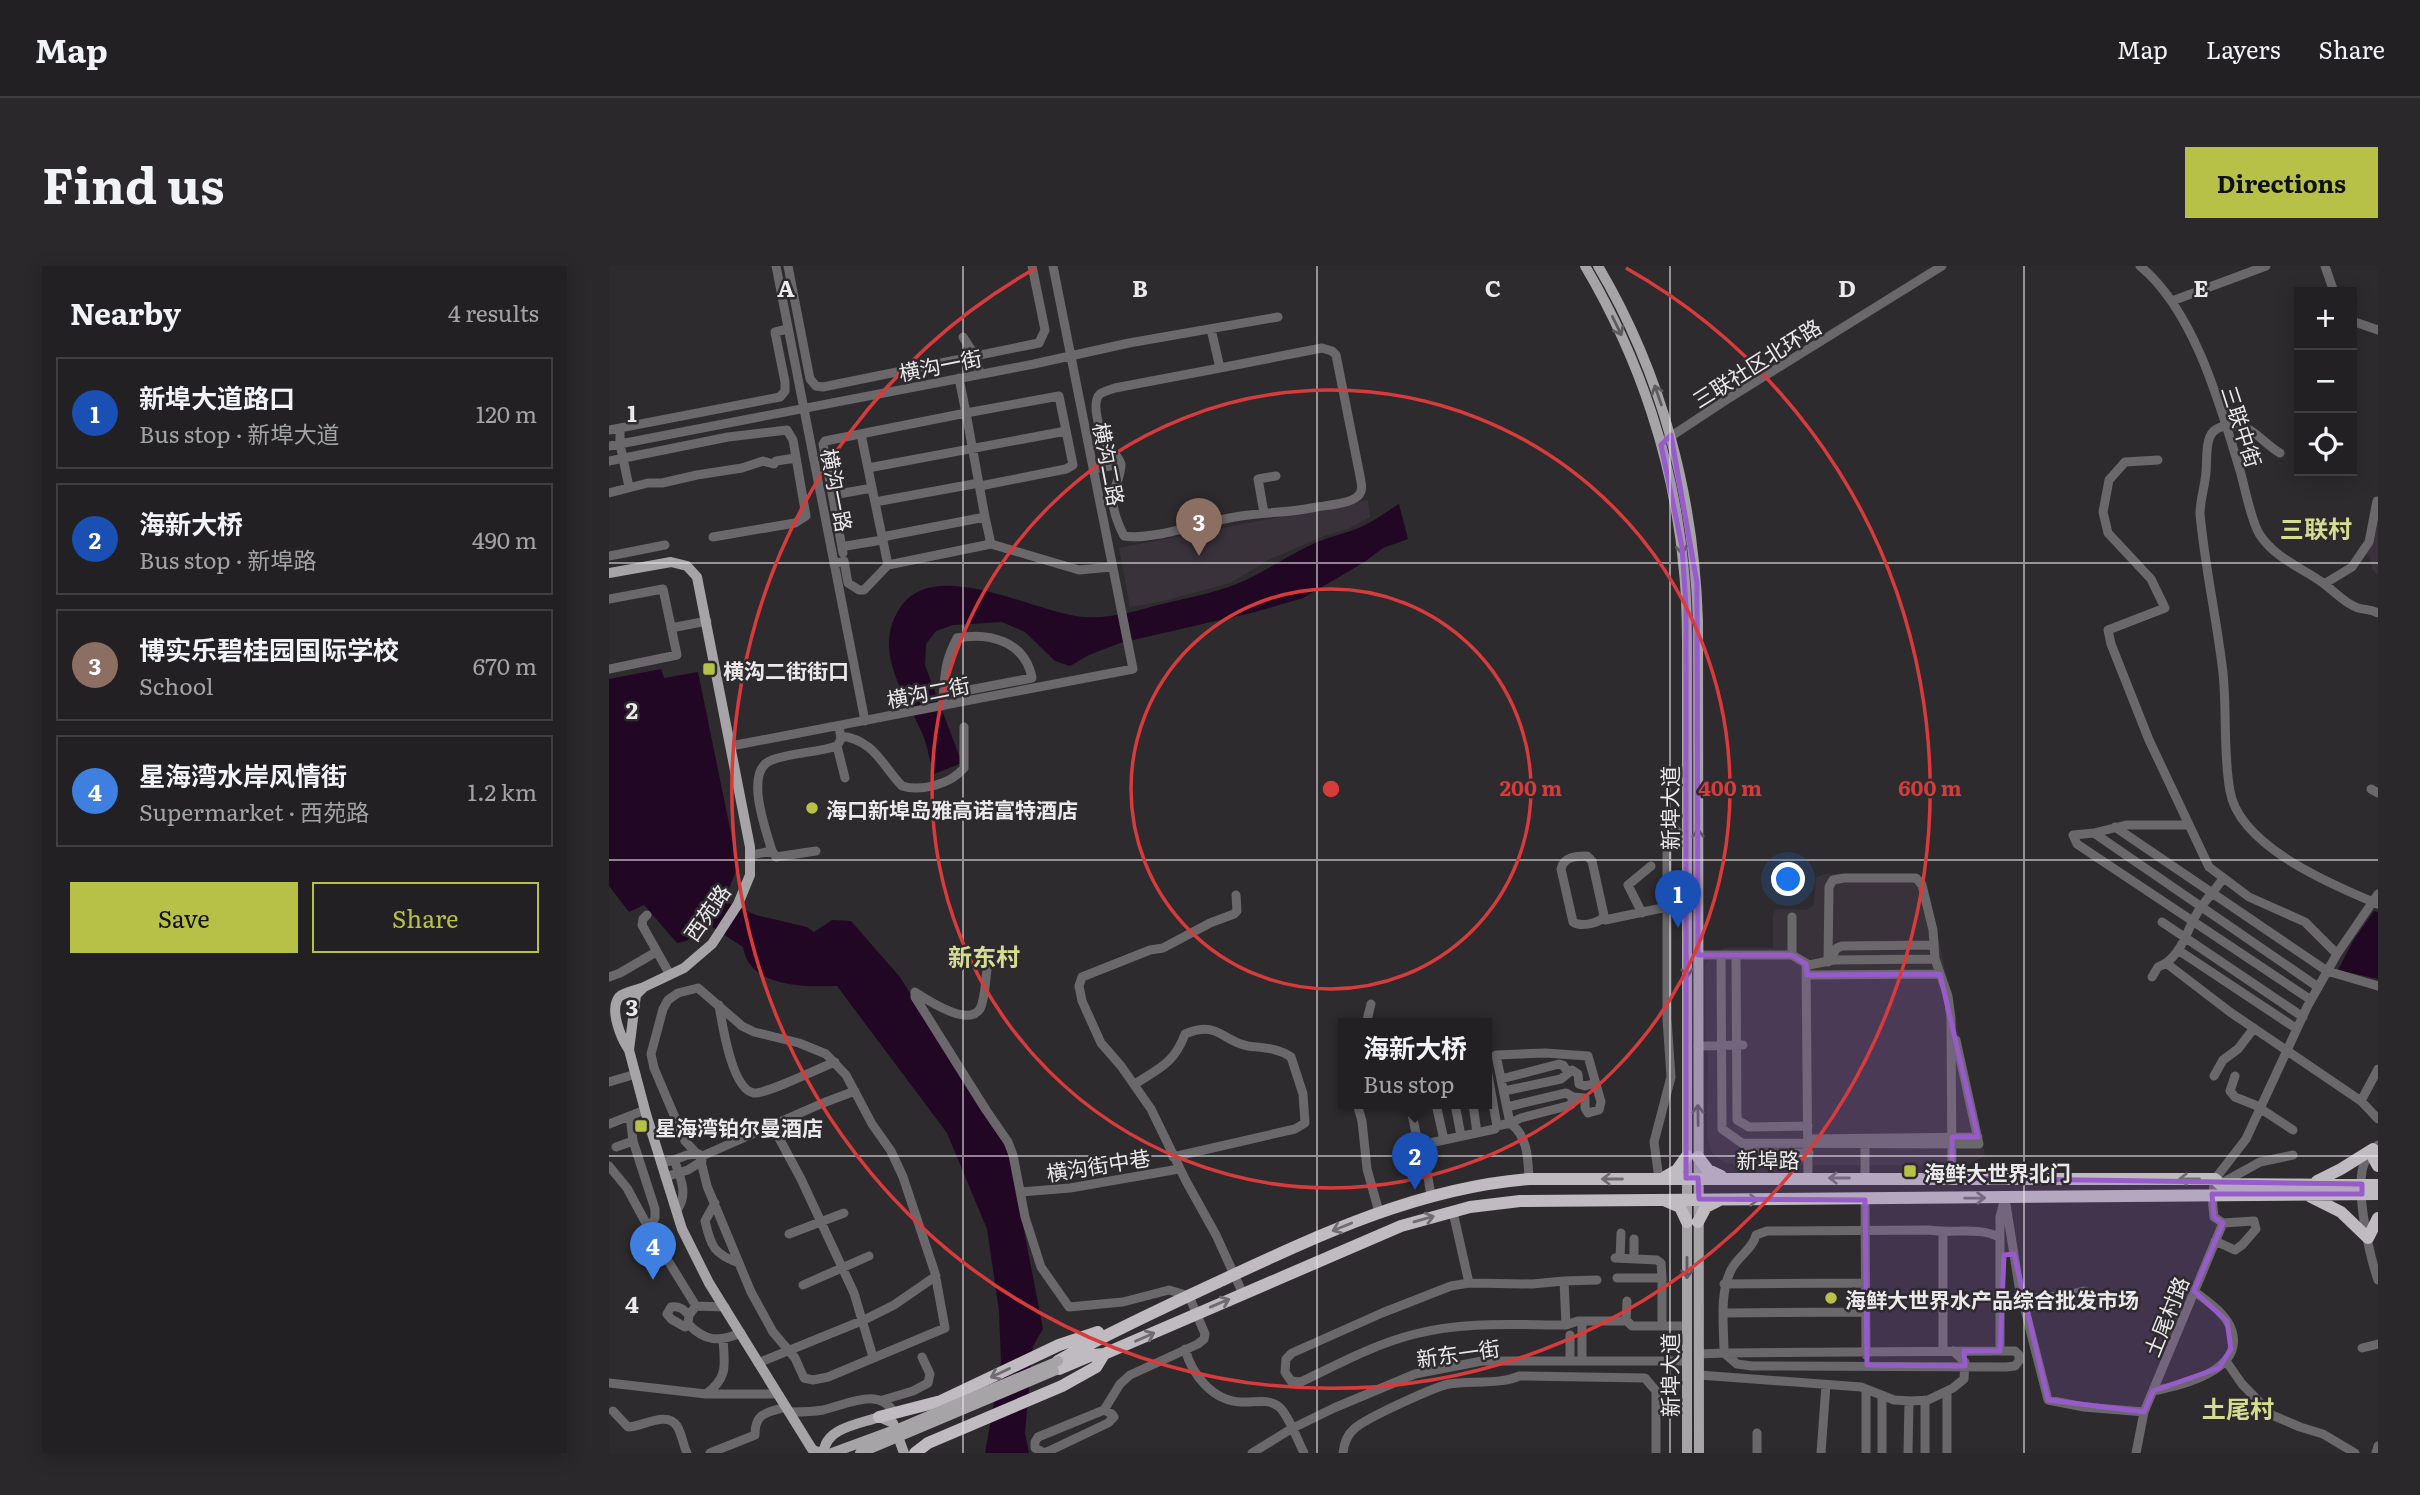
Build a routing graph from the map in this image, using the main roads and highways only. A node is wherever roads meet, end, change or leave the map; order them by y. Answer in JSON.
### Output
{"nodes":[{"id":1,"x":1585,"y":266,"type":"edge"},
{"id":2,"x":1598,"y":266,"type":"edge"},
{"id":3,"x":609,"y":573,"type":"edge"},
{"id":4,"x":644,"y":988,"type":"junction"},
{"id":5,"x":613,"y":1025,"type":"edge"},
{"id":6,"x":629,"y":1050,"type":"junction"},
{"id":7,"x":2375,"y":1147,"type":"edge"},
{"id":8,"x":1693,"y":1156,"type":"junction"},
{"id":9,"x":2378,"y":1166,"type":"edge"},
{"id":10,"x":1692,"y":1178,"type":"junction"},
{"id":11,"x":1725,"y":1178,"type":"junction"},
{"id":12,"x":1659,"y":1179,"type":"junction"},
{"id":13,"x":2378,"y":1185,"type":"edge"},
{"id":14,"x":2307,"y":1189,"type":"junction"},
{"id":15,"x":2361,"y":1189,"type":"junction"},
{"id":16,"x":2378,"y":1194,"type":"edge"},
{"id":17,"x":1692,"y":1199,"type":"junction"},
{"id":18,"x":1663,"y":1200,"type":"junction"},
{"id":19,"x":1723,"y":1200,"type":"junction"},
{"id":20,"x":2378,"y":1217,"type":"edge"},
{"id":21,"x":1693,"y":1222,"type":"junction"},
{"id":22,"x":1112,"y":1331,"type":"junction"},
{"id":23,"x":1104,"y":1354,"type":"junction"},
{"id":24,"x":1058,"y":1365,"type":"junction"},
{"id":25,"x":790,"y":1414,"type":"junction"},
{"id":26,"x":880,"y":1417,"type":"junction"},
{"id":27,"x":831,"y":1434,"type":"junction"},
{"id":28,"x":826,"y":1452,"type":"edge"},
{"id":29,"x":860,"y":1453,"type":"edge"},
{"id":30,"x":904,"y":1453,"type":"edge"},
{"id":31,"x":915,"y":1453,"type":"edge"},
{"id":32,"x":1687,"y":1453,"type":"edge"},
{"id":33,"x":1699,"y":1453,"type":"edge"}],
"edges":[{"from":1,"to":8,"type":"main road","name":"新埠大道","one_way":true},
{"from":8,"to":2,"type":"main road","name":"新埠大道","one_way":true},
{"from":3,"to":4,"type":"main road","name":"西苑路"},
{"from":4,"to":5,"type":"main road","name":"西苑路"},
{"from":4,"to":6,"type":"main road"},
{"from":5,"to":6,"type":"main road"},
{"from":6,"to":25,"type":"main road"},
{"from":7,"to":9,"type":"highway"},
{"from":7,"to":14,"type":"highway"},
{"from":8,"to":10,"type":"main road","name":"新埠大道"},
{"from":8,"to":11,"type":"highway"},
{"from":8,"to":12,"type":"highway"},
{"from":10,"to":11,"type":"highway","name":"新埠路"},
{"from":10,"to":12,"type":"highway","name":"新埠路"},
{"from":10,"to":17,"type":"main road","name":"新埠大道"},
{"from":14,"to":11,"type":"highway","name":"新埠路","one_way":true},
{"from":12,"to":22,"type":"highway","name":"新埠路","one_way":true},
{"from":13,"to":15,"type":"highway","name":"新埠路"},
{"from":14,"to":15,"type":"highway","name":"新埠路"},
{"from":19,"to":14,"type":"highway","name":"新埠路","one_way":true},
{"from":14,"to":20,"type":"highway"},
{"from":15,"to":16,"type":"highway"},
{"from":17,"to":18,"type":"highway","name":"新埠路"},
{"from":17,"to":19,"type":"highway","name":"新埠路"},
{"from":17,"to":21,"type":"main road","name":"新埠大道"},
{"from":18,"to":21,"type":"highway"},
{"from":23,"to":18,"type":"highway","name":"新埠路","one_way":true},
{"from":19,"to":21,"type":"highway"},
{"from":21,"to":32,"type":"main road","name":"新埠大道","one_way":true},
{"from":21,"to":33,"type":"main road","name":"新埠大道"},
{"from":22,"to":24,"type":"highway"},
{"from":22,"to":26,"type":"highway","one_way":true},
{"from":23,"to":24,"type":"highway"},
{"from":23,"to":31,"type":"highway"},
{"from":24,"to":28,"type":"main road","bridge":true},
{"from":24,"to":29,"type":"main road","bridge":true},
{"from":25,"to":27,"type":"main road"},
{"from":25,"to":28,"type":"main road"},
{"from":26,"to":27,"type":"main road"},
{"from":26,"to":30,"type":"main road"},
{"from":27,"to":28,"type":"main road"}]}
